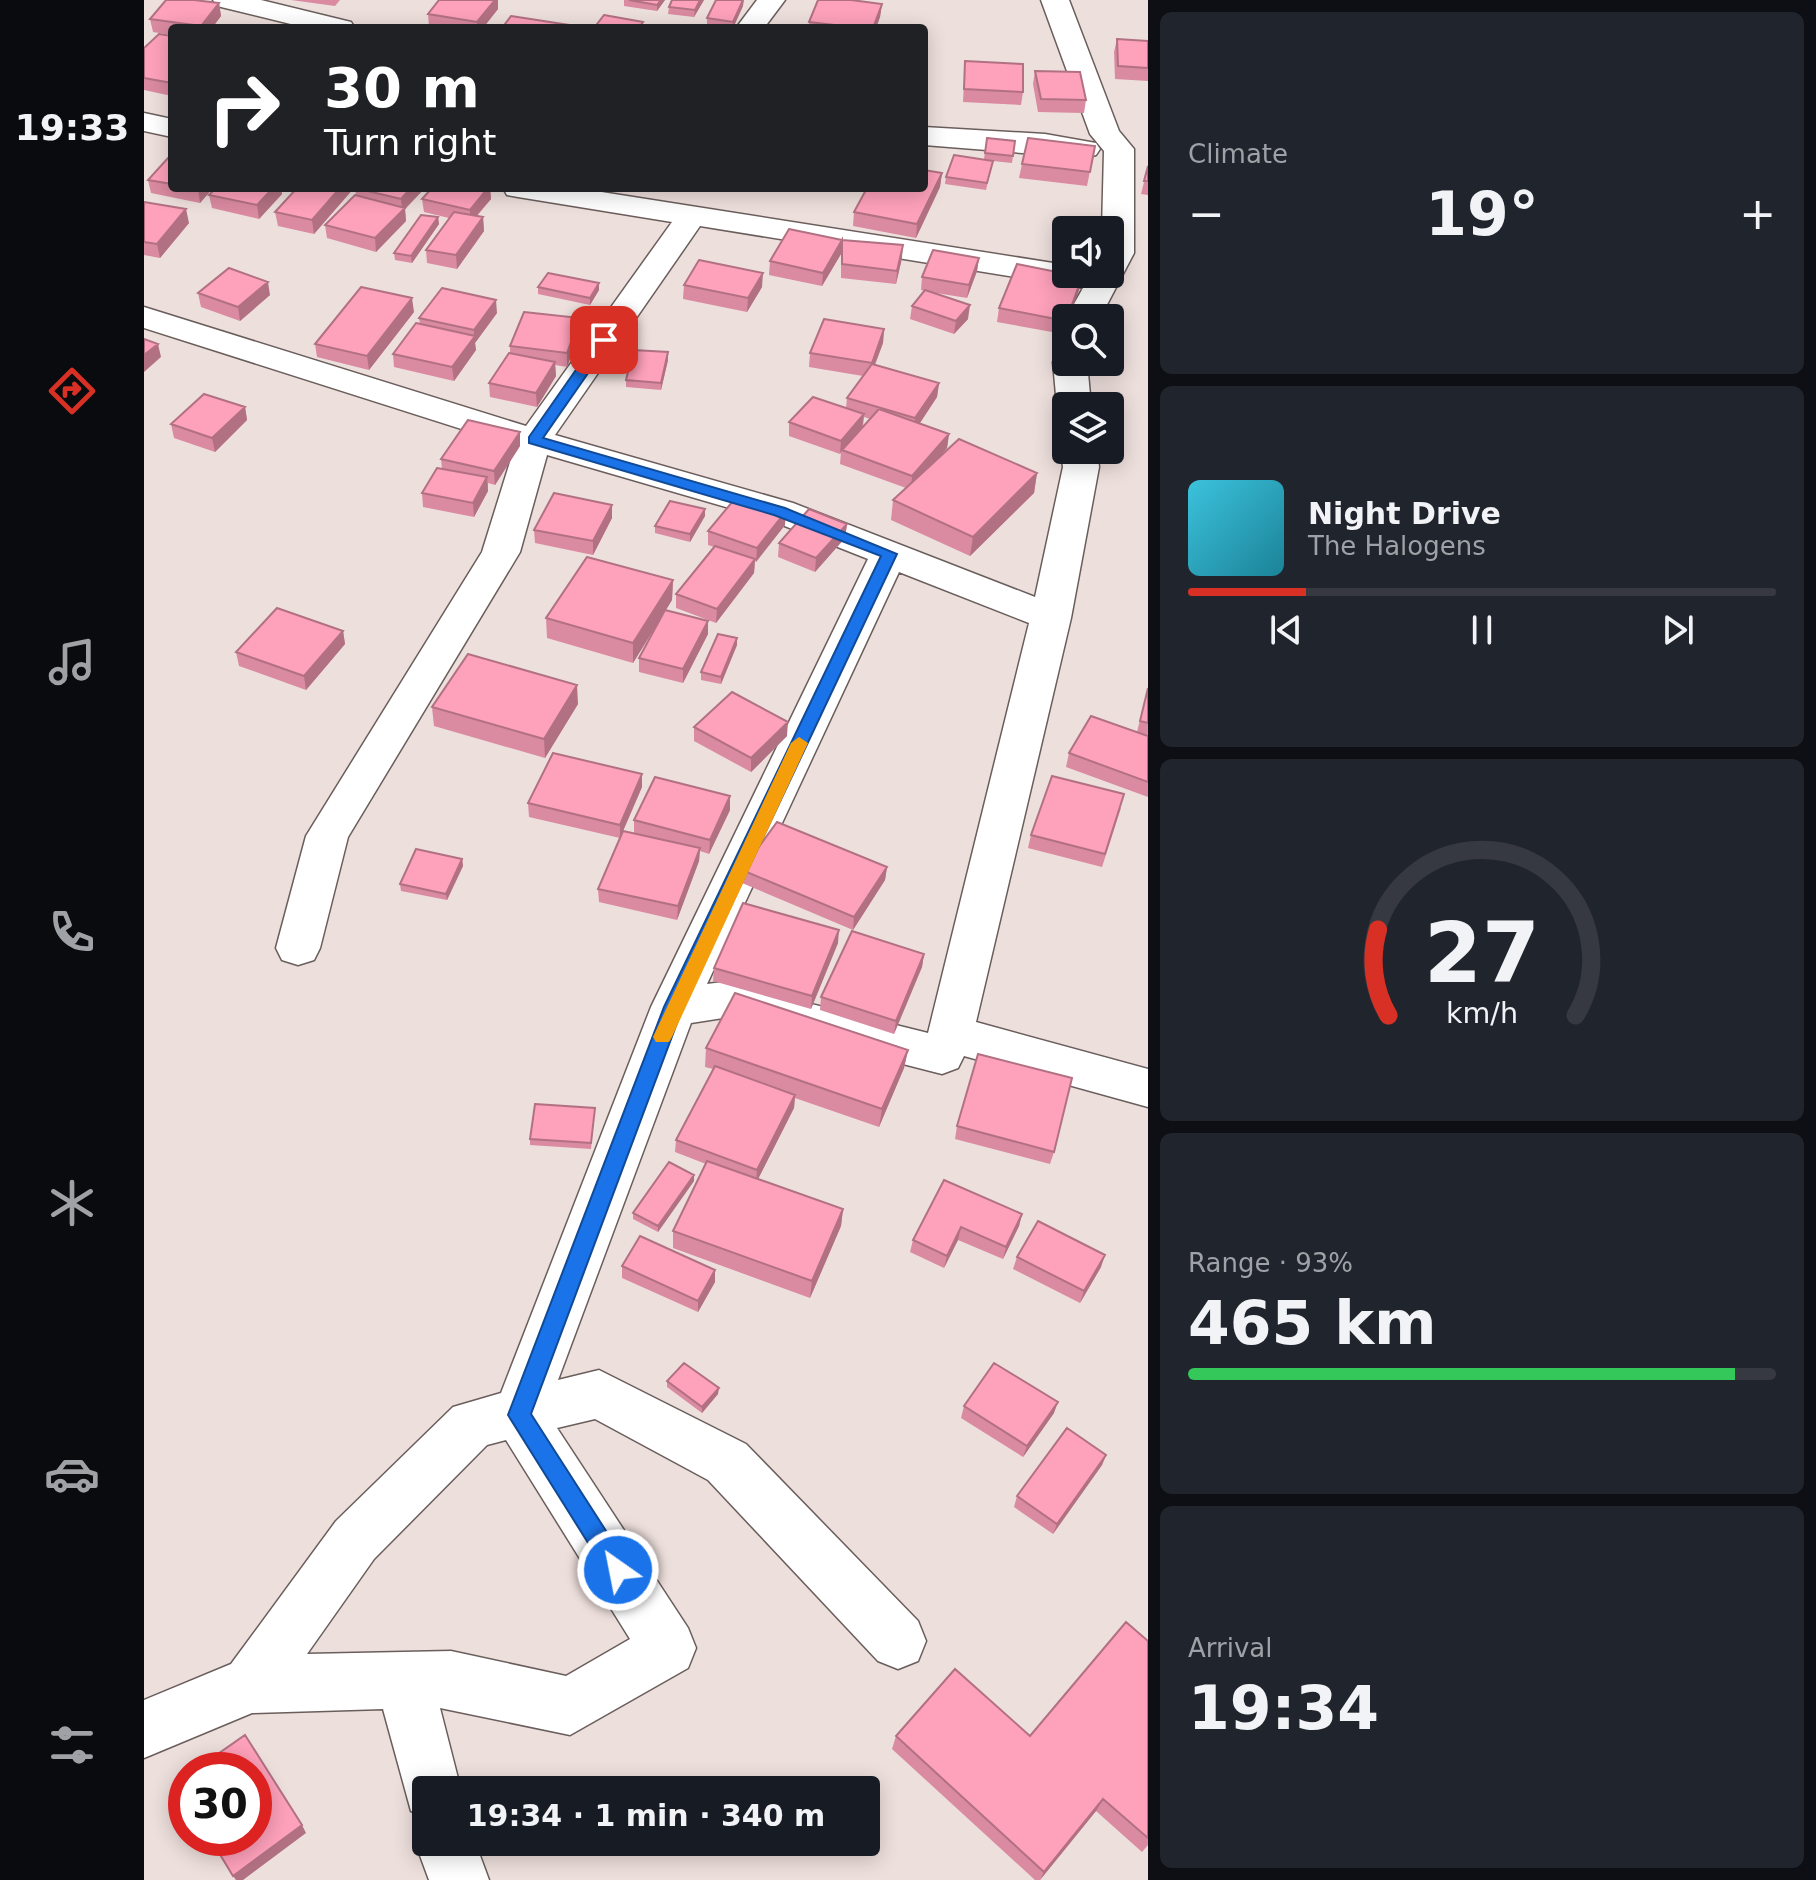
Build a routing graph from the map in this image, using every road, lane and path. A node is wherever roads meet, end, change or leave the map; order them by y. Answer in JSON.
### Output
{"nodes":[{"id":1,"x":227,"y":0,"type":"edge"},
{"id":2,"x":771,"y":0,"type":"edge"},
{"id":3,"x":1055,"y":0,"type":"edge"},
{"id":4,"x":325,"y":24,"type":"edge"},
{"id":5,"x":753,"y":24,"type":"edge"},
{"id":6,"x":144,"y":122,"type":"edge"},
{"id":7,"x":168,"y":127,"type":"edge"},
{"id":8,"x":928,"y":136,"type":"edge"},
{"id":9,"x":1134,"y":151,"type":"edge"},
{"id":10,"x":554,"y":192,"type":"edge"},
{"id":11,"x":671,"y":205,"type":"edge"},
{"id":12,"x":1124,"y":216,"type":"edge"},
{"id":13,"x":1052,"y":265,"type":"edge"},
{"id":14,"x":144,"y":317,"type":"edge"},
{"id":15,"x":534,"y":440,"type":"junction"},
{"id":16,"x":1081,"y":464,"type":"edge"},
{"id":17,"x":889,"y":554,"type":"junction"},
{"id":18,"x":1052,"y":618,"type":"junction"},
{"id":19,"x":298,"y":948,"type":"dead end"},
{"id":20,"x":674,"y":1007,"type":"junction"},
{"id":21,"x":951,"y":1034,"type":"junction"},
{"id":22,"x":1148,"y":1088,"type":"edge"},
{"id":23,"x":519,"y":1415,"type":"junction"},
{"id":24,"x":898,"y":1641,"type":"dead end"},
{"id":25,"x":404,"y":1680,"type":"junction"},
{"id":26,"x":251,"y":1684,"type":"junction"},
{"id":27,"x":144,"y":1729,"type":"edge"},
{"id":28,"x":428,"y":1776,"type":"edge"},
{"id":29,"x":450,"y":1856,"type":"edge"},
{"id":30,"x":459,"y":1880,"type":"edge"}],
"edges":[{"from":1,"to":4,"type":"street"},
{"from":2,"to":5,"type":"street"},
{"from":3,"to":9,"type":"street"},
{"from":6,"to":7,"type":"street"},
{"from":8,"to":9,"type":"street"},
{"from":9,"to":12,"type":"street"},
{"from":10,"to":11,"type":"street"},
{"from":11,"to":13,"type":"street"},
{"from":11,"to":15,"type":"street"},
{"from":14,"to":15,"type":"street"},
{"from":15,"to":17,"type":"street"},
{"from":15,"to":19,"type":"street"},
{"from":16,"to":18,"type":"street"},
{"from":17,"to":18,"type":"street"},
{"from":17,"to":20,"type":"street"},
{"from":18,"to":21,"type":"street"},
{"from":20,"to":21,"type":"street"},
{"from":20,"to":23,"type":"street"},
{"from":21,"to":22,"type":"street"},
{"from":23,"to":24,"type":"street"},
{"from":23,"to":25,"type":"street"},
{"from":23,"to":26,"type":"street"},
{"from":25,"to":26,"type":"street"},
{"from":25,"to":28,"type":"street"},
{"from":26,"to":27,"type":"street"},
{"from":29,"to":30,"type":"street"}]}
